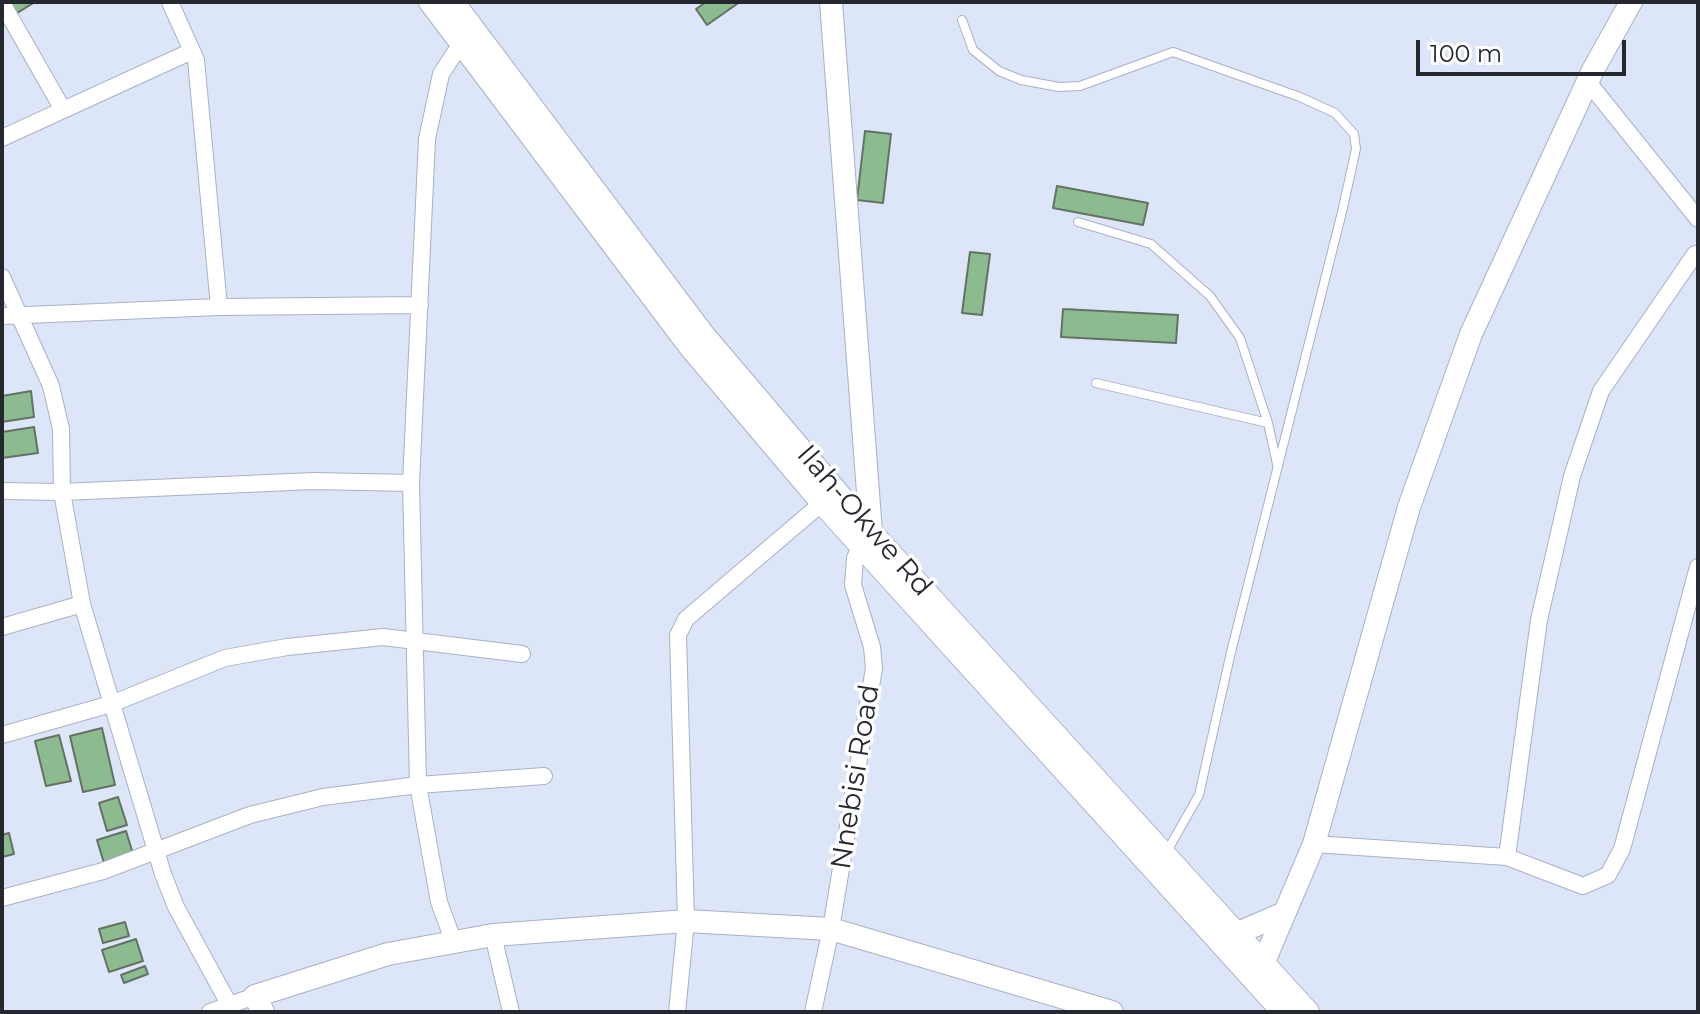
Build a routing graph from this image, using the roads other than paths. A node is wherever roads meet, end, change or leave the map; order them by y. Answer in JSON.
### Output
{"nodes":[{"id":1,"x":170,"y":2,"type":"edge"},
{"id":2,"x":430,"y":2,"type":"edge"},
{"id":3,"x":453,"y":2,"type":"edge"},
{"id":4,"x":831,"y":2,"type":"edge"},
{"id":5,"x":1631,"y":2,"type":"edge"},
{"id":6,"x":2,"y":3,"type":"edge"},
{"id":7,"x":962,"y":20,"type":"dead end"},
{"id":8,"x":460,"y":45,"type":"junction"},
{"id":9,"x":192,"y":51,"type":"junction"},
{"id":10,"x":1588,"y":82,"type":"junction"},
{"id":11,"x":62,"y":108,"type":"junction"},
{"id":12,"x":2,"y":138,"type":"edge"},
{"id":13,"x":1698,"y":219,"type":"edge"},
{"id":14,"x":1078,"y":222,"type":"dead end"},
{"id":15,"x":1695,"y":254,"type":"dead end"},
{"id":16,"x":2,"y":277,"type":"edge"},
{"id":17,"x":420,"y":305,"type":"junction"},
{"id":18,"x":219,"y":307,"type":"junction"},
{"id":19,"x":10,"y":315,"type":"edge"},
{"id":20,"x":1096,"y":383,"type":"dead end"},
{"id":21,"x":1268,"y":423,"type":"junction"},
{"id":22,"x":1278,"y":468,"type":"junction"},
{"id":23,"x":411,"y":483,"type":"junction"},
{"id":24,"x":2,"y":491,"type":"edge"},
{"id":25,"x":62,"y":492,"type":"junction"},
{"id":26,"x":822,"y":503,"type":"junction"},
{"id":27,"x":866,"y":538,"type":"junction"},
{"id":28,"x":1698,"y":567,"type":"edge"},
{"id":29,"x":82,"y":604,"type":"junction"},
{"id":30,"x":2,"y":627,"type":"edge"},
{"id":31,"x":413,"y":641,"type":"junction"},
{"id":32,"x":522,"y":654,"type":"dead end"},
{"id":33,"x":111,"y":704,"type":"junction"},
{"id":34,"x":2,"y":735,"type":"edge"},
{"id":35,"x":544,"y":776,"type":"dead end"},
{"id":36,"x":418,"y":785,"type":"junction"},
{"id":37,"x":1314,"y":844,"type":"junction"},
{"id":38,"x":156,"y":851,"type":"junction"},
{"id":39,"x":1166,"y":854,"type":"junction"},
{"id":40,"x":1507,"y":857,"type":"junction"},
{"id":41,"x":2,"y":898,"type":"edge"},
{"id":42,"x":1282,"y":914,"type":"junction"},
{"id":43,"x":686,"y":921,"type":"junction"},
{"id":44,"x":831,"y":929,"type":"junction"},
{"id":45,"x":1238,"y":933,"type":"junction"},
{"id":46,"x":493,"y":935,"type":"junction"},
{"id":47,"x":453,"y":940,"type":"junction"},
{"id":48,"x":1263,"y":964,"type":"junction"},
{"id":49,"x":229,"y":1004,"type":"junction"},
{"id":50,"x":259,"y":1004,"type":"edge"},
{"id":51,"x":1282,"y":1006,"type":"edge"},
{"id":52,"x":210,"y":1012,"type":"edge"},
{"id":53,"x":511,"y":1012,"type":"edge"},
{"id":54,"x":677,"y":1012,"type":"edge"},
{"id":55,"x":813,"y":1012,"type":"edge"},
{"id":56,"x":1110,"y":1012,"type":"edge"},
{"id":57,"x":1308,"y":1012,"type":"edge"}],
"edges":[{"from":1,"to":9,"type":"street"},
{"from":2,"to":8,"type":"main road"},
{"from":3,"to":27,"type":"main road","name":"Ilah-Okwe Rd"},
{"from":4,"to":27,"type":"main road"},
{"from":5,"to":10,"type":"main road"},
{"from":6,"to":11,"type":"street"},
{"from":7,"to":22,"type":"lane"},
{"from":8,"to":17,"type":"street"},
{"from":8,"to":26,"type":"main road"},
{"from":9,"to":11,"type":"street"},
{"from":9,"to":18,"type":"street"},
{"from":10,"to":13,"type":"street"},
{"from":10,"to":37,"type":"main road"},
{"from":11,"to":12,"type":"street"},
{"from":14,"to":21,"type":"lane"},
{"from":15,"to":40,"type":"street"},
{"from":16,"to":19,"type":"street"},
{"from":17,"to":18,"type":"street"},
{"from":17,"to":23,"type":"street"},
{"from":18,"to":19,"type":"street"},
{"from":19,"to":25,"type":"street"},
{"from":20,"to":21,"type":"lane"},
{"from":21,"to":22,"type":"lane"},
{"from":22,"to":39,"type":"lane"},
{"from":23,"to":25,"type":"street"},
{"from":23,"to":31,"type":"street"},
{"from":24,"to":25,"type":"street"},
{"from":25,"to":29,"type":"street"},
{"from":26,"to":27,"type":"main road"},
{"from":26,"to":43,"type":"street"},
{"from":27,"to":39,"type":"main road","name":"Ilah-Okwe Rd"},
{"from":27,"to":44,"type":"street","name":"Nnebisi Road"},
{"from":27,"to":51,"type":"main road"},
{"from":28,"to":40,"type":"street"},
{"from":29,"to":30,"type":"street"},
{"from":29,"to":33,"type":"street"},
{"from":31,"to":32,"type":"street"},
{"from":31,"to":33,"type":"street"},
{"from":31,"to":36,"type":"street"},
{"from":33,"to":34,"type":"street"},
{"from":33,"to":38,"type":"street"},
{"from":35,"to":36,"type":"street"},
{"from":36,"to":38,"type":"street"},
{"from":36,"to":47,"type":"street"},
{"from":37,"to":40,"type":"street"},
{"from":37,"to":42,"type":"main road"},
{"from":38,"to":41,"type":"street"},
{"from":38,"to":49,"type":"street"},
{"from":39,"to":45,"type":"main road","name":"Ilah-Okwe Rd"},
{"from":42,"to":45,"type":"main road"},
{"from":42,"to":48,"type":"main road"},
{"from":43,"to":44,"type":"main road"},
{"from":43,"to":46,"type":"main road"},
{"from":43,"to":54,"type":"street"},
{"from":44,"to":55,"type":"street","name":"Nnebisi Road"},
{"from":44,"to":56,"type":"main road"},
{"from":45,"to":48,"type":"main road","name":"Ilah-Okwe Rd"},
{"from":46,"to":47,"type":"main road"},
{"from":46,"to":53,"type":"street"},
{"from":47,"to":50,"type":"main road"},
{"from":48,"to":51,"type":"main road","name":"Ilah-Okwe Rd"},
{"from":49,"to":50,"type":"street"},
{"from":49,"to":52,"type":"street"},
{"from":51,"to":57,"type":"main road","name":"Ilah-Okwe Rd"}]}
